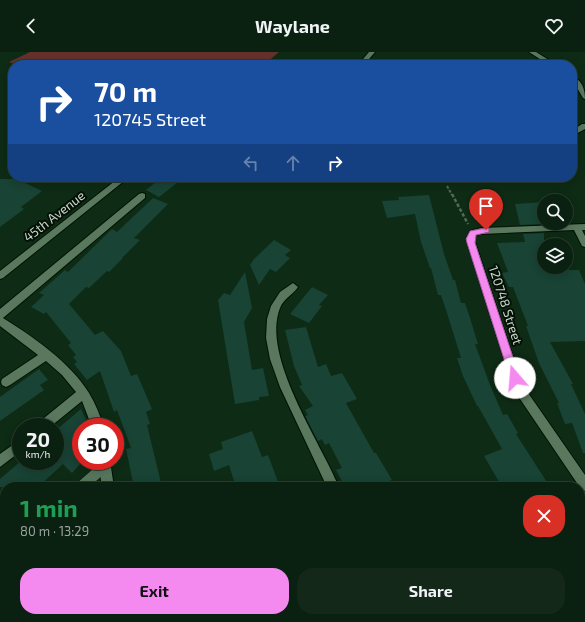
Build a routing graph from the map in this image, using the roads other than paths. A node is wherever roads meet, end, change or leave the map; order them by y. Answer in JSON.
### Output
{"nodes":[{"id":1,"x":372,"y":52,"type":"edge"},
{"id":2,"x":532,"y":52,"type":"edge"},
{"id":3,"x":365,"y":60,"type":"edge"},
{"id":4,"x":546,"y":60,"type":"edge"},
{"id":5,"x":577,"y":83,"type":"edge"},
{"id":6,"x":585,"y":97,"type":"edge"},
{"id":7,"x":119,"y":182,"type":"edge"},
{"id":8,"x":142,"y":196,"type":"dead end"},
{"id":9,"x":580,"y":227,"type":"edge"},
{"id":10,"x":585,"y":244,"type":"edge"},
{"id":11,"x":0,"y":276,"type":"edge"},
{"id":12,"x":293,"y":287,"type":"dead end"},
{"id":13,"x":0,"y":315,"type":"edge"},
{"id":14,"x":0,"y":321,"type":"edge"},
{"id":15,"x":46,"y":355,"type":"junction"},
{"id":16,"x":6,"y":382,"type":"dead end"},
{"id":17,"x":83,"y":393,"type":"junction"},
{"id":18,"x":53,"y":418,"type":"edge"},
{"id":19,"x":94,"y":418,"type":"edge"},
{"id":20,"x":12,"y":451,"type":"edge"},
{"id":21,"x":0,"y":461,"type":"edge"},
{"id":22,"x":98,"y":470,"type":"edge"},
{"id":23,"x":105,"y":470,"type":"edge"},
{"id":24,"x":87,"y":482,"type":"edge"},
{"id":25,"x":107,"y":482,"type":"edge"},
{"id":26,"x":331,"y":482,"type":"edge"},
{"id":27,"x":583,"y":482,"type":"edge"}],
"edges":[{"from":1,"to":3,"type":"street"},
{"from":2,"to":4,"type":"street"},
{"from":5,"to":6,"type":"street"},
{"from":7,"to":11,"type":"street","name":"45th Avenue"},
{"from":8,"to":13,"type":"street"},
{"from":9,"to":10,"type":"street"},
{"from":9,"to":27,"type":"street","name":"120748 Street"},
{"from":12,"to":26,"type":"street"},
{"from":14,"to":15,"type":"street"},
{"from":15,"to":16,"type":"street"},
{"from":15,"to":17,"type":"street"},
{"from":17,"to":18,"type":"street"},
{"from":17,"to":19,"type":"street"},
{"from":20,"to":21,"type":"street"},
{"from":22,"to":24,"type":"lane"},
{"from":23,"to":25,"type":"street"}]}
